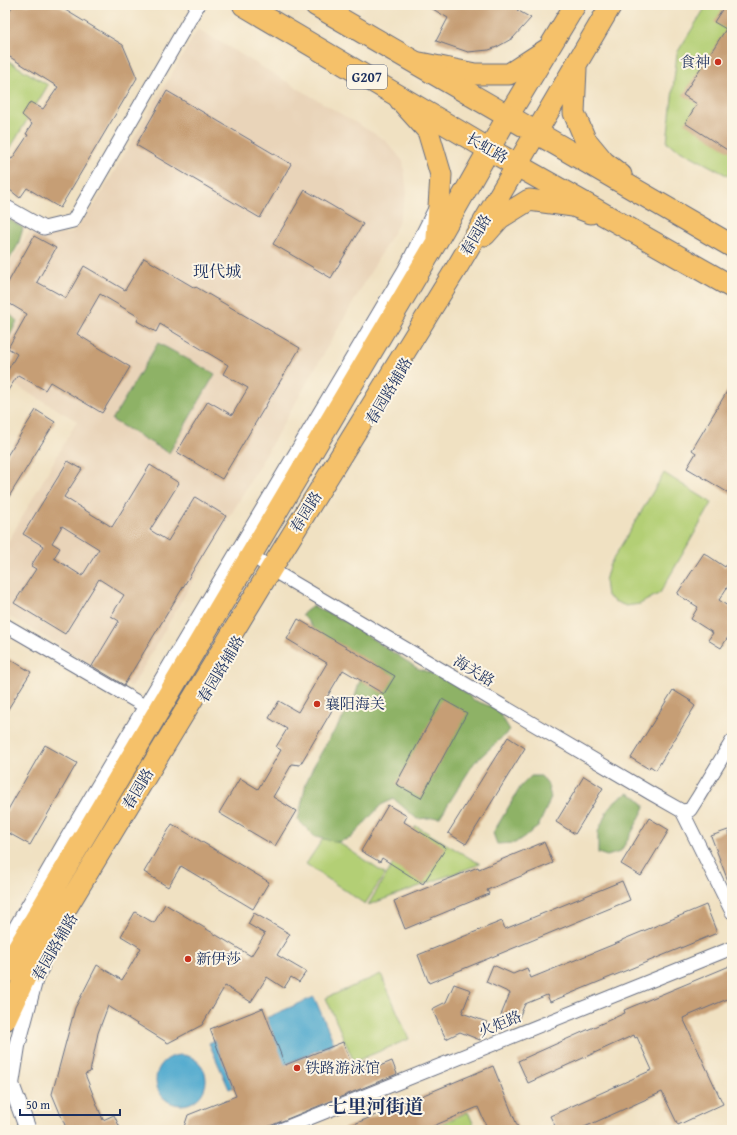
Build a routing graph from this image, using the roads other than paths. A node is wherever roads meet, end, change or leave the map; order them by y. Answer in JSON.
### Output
{"nodes":[{"id":1,"x":198,"y":5,"type":"edge"},
{"id":2,"x":316,"y":5,"type":"edge"},
{"id":3,"x":575,"y":5,"type":"edge"},
{"id":4,"x":611,"y":5,"type":"edge"},
{"id":5,"x":253,"y":7,"type":"edge"},
{"id":6,"x":550,"y":47,"type":"junction"},
{"id":7,"x":414,"y":62,"type":"junction"},
{"id":8,"x":576,"y":63,"type":"junction"},
{"id":9,"x":393,"y":93,"type":"junction"},
{"id":10,"x":508,"y":116,"type":"junction"},
{"id":11,"x":536,"y":132,"type":"junction"},
{"id":12,"x":490,"y":150,"type":"junction"},
{"id":13,"x":517,"y":165,"type":"junction"},
{"id":14,"x":439,"y":203,"type":"junction"},
{"id":15,"x":660,"y":204,"type":"junction"},
{"id":16,"x":5,"y":206,"type":"edge"},
{"id":17,"x":492,"y":226,"type":"junction"},
{"id":18,"x":641,"y":235,"type":"junction"},
{"id":19,"x":436,"y":243,"type":"junction"},
{"id":20,"x":732,"y":246,"type":"edge"},
{"id":21,"x":459,"y":264,"type":"junction"},
{"id":22,"x":732,"y":287,"type":"edge"},
{"id":23,"x":251,"y":555,"type":"junction"},
{"id":24,"x":275,"y":571,"type":"junction"},
{"id":25,"x":5,"y":625,"type":"edge"},
{"id":26,"x":146,"y":707,"type":"junction"},
{"id":27,"x":732,"y":740,"type":"edge"},
{"id":28,"x":682,"y":811,"type":"junction"},
{"id":29,"x":732,"y":912,"type":"edge"},
{"id":30,"x":5,"y":948,"type":"edge"},
{"id":31,"x":732,"y":948,"type":"edge"},
{"id":32,"x":5,"y":973,"type":"edge"},
{"id":33,"x":5,"y":1020,"type":"edge"},
{"id":34,"x":28,"y":1130,"type":"edge"},
{"id":35,"x":280,"y":1130,"type":"edge"}],
"edges":[{"from":1,"to":16,"type":"street"},
{"from":2,"to":7,"type":"highway","number":"G207"},
{"from":3,"to":6,"type":"main road","name":"春园路"},
{"from":4,"to":8,"type":"main road","name":"春园路"},
{"from":5,"to":9,"type":"highway","name":"长虹路","number":"G207"},
{"from":6,"to":7,"type":"main road"},
{"from":6,"to":10,"type":"main road","name":"春园路"},
{"from":7,"to":10,"type":"highway","number":"G207"},
{"from":8,"to":11,"type":"main road","name":"春园路"},
{"from":8,"to":15,"type":"main road"},
{"from":9,"to":12,"type":"highway","name":"长虹路","number":"G207"},
{"from":9,"to":14,"type":"main road"},
{"from":10,"to":11,"type":"highway","number":"G207"},
{"from":10,"to":12,"type":"main road","name":"春园路"},
{"from":11,"to":13,"type":"main road","name":"春园路"},
{"from":11,"to":15,"type":"highway","number":"G207"},
{"from":12,"to":13,"type":"highway","name":"长虹路","number":"G207"},
{"from":12,"to":19,"type":"main road","name":"春园路"},
{"from":13,"to":18,"type":"highway","name":"长虹路","number":"G207"},
{"from":13,"to":21,"type":"main road","name":"春园路"},
{"from":14,"to":19,"type":"main road"},
{"from":14,"to":26,"type":"street"},
{"from":15,"to":20,"type":"highway","number":"G207"},
{"from":17,"to":18,"type":"main road"},
{"from":17,"to":21,"type":"main road"},
{"from":17,"to":24,"type":"street","name":"春园路辅路"},
{"from":18,"to":22,"type":"highway","name":"长虹路","number":"G207"},
{"from":19,"to":23,"type":"main road","name":"春园路"},
{"from":21,"to":24,"type":"main road","name":"春园路"},
{"from":23,"to":24,"type":"street","name":"海关路"},
{"from":23,"to":32,"type":"main road","name":"春园路"},
{"from":24,"to":28,"type":"street","name":"海关路"},
{"from":24,"to":33,"type":"main road","name":"春园路"},
{"from":24,"to":34,"type":"street","name":"春园路辅路"},
{"from":25,"to":26,"type":"street"},
{"from":26,"to":30,"type":"street"},
{"from":27,"to":28,"type":"street"},
{"from":28,"to":29,"type":"street"},
{"from":31,"to":35,"type":"street","name":"火炬路"}]}
